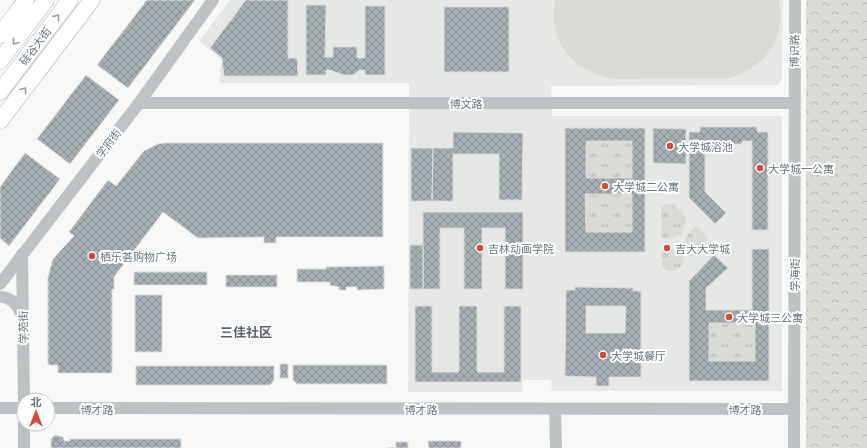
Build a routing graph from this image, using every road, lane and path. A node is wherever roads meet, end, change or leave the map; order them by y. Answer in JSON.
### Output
{"nodes":[{"id":1,"x":26,"y":0,"type":"edge"},
{"id":2,"x":46,"y":0,"type":"edge"},
{"id":3,"x":70,"y":0,"type":"edge"},
{"id":4,"x":92,"y":0,"type":"edge"},
{"id":5,"x":213,"y":0,"type":"edge"},
{"id":6,"x":795,"y":0,"type":"edge"},
{"id":7,"x":0,"y":35,"type":"edge"},
{"id":8,"x":0,"y":61,"type":"edge"},
{"id":9,"x":0,"y":92,"type":"edge"},
{"id":10,"x":139,"y":103,"type":"junction"},
{"id":11,"x":794,"y":103,"type":"junction"},
{"id":12,"x":0,"y":121,"type":"edge"},
{"id":13,"x":22,"y":254,"type":"junction"},
{"id":14,"x":0,"y":284,"type":"edge"},
{"id":15,"x":0,"y":297,"type":"edge"},
{"id":16,"x":23,"y":318,"type":"junction"},
{"id":17,"x":24,"y":392,"type":"edge"},
{"id":18,"x":0,"y":408,"type":"edge"},
{"id":19,"x":16,"y":408,"type":"edge"},
{"id":20,"x":56,"y":408,"type":"edge"},
{"id":21,"x":794,"y":409,"type":"junction"},
{"id":22,"x":555,"y":410,"type":"junction"},
{"id":23,"x":24,"y":432,"type":"edge"},
{"id":24,"x":24,"y":448,"type":"edge"},
{"id":25,"x":556,"y":448,"type":"edge"},
{"id":26,"x":794,"y":448,"type":"edge"}],
"edges":[{"from":1,"to":7,"type":"main road"},
{"from":2,"to":8,"type":"main road","name":"硅谷大街","one_way":true},
{"from":9,"to":3,"type":"main road","name":"硅谷大街","one_way":true},
{"from":12,"to":4,"type":"main road","one_way":true},
{"from":5,"to":10,"type":"street","name":"学府街"},
{"from":6,"to":11,"type":"street","name":"博识路"},
{"from":10,"to":11,"type":"street","name":"博文路"},
{"from":10,"to":13,"type":"street","name":"学府街"},
{"from":11,"to":21,"type":"street","name":"学海街"},
{"from":13,"to":14,"type":"street","name":"学府街"},
{"from":13,"to":16,"type":"street","name":"学苑街"},
{"from":15,"to":16,"type":"street"},
{"from":16,"to":17,"type":"street","name":"学苑街"},
{"from":18,"to":19,"type":"street"},
{"from":20,"to":22,"type":"street","name":"博才路"},
{"from":21,"to":22,"type":"street","name":"博才路"},
{"from":21,"to":26,"type":"street","name":"学海街"},
{"from":22,"to":25,"type":"street"},
{"from":23,"to":24,"type":"street"}]}
